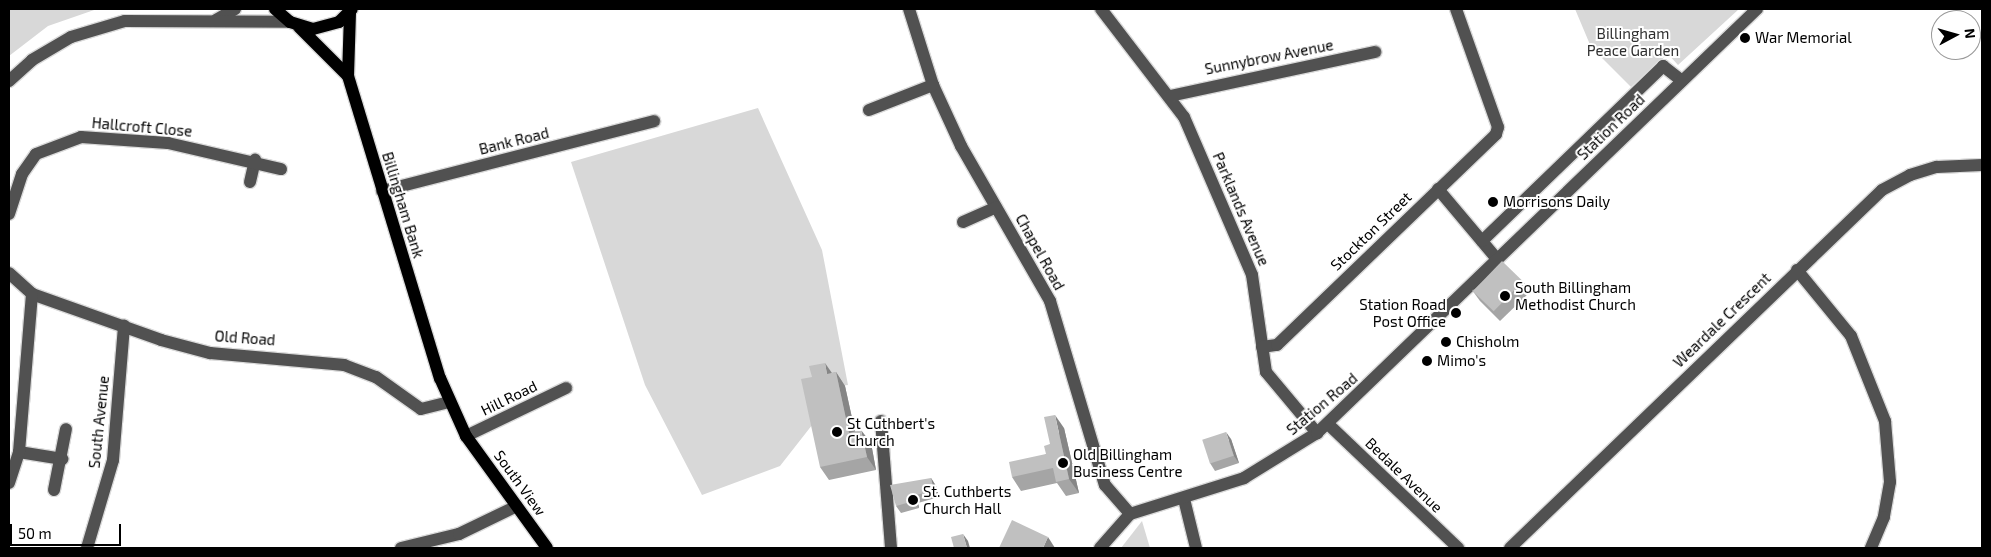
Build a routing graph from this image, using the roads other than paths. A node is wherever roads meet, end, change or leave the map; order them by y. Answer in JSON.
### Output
{"nodes":[{"id":1,"x":235,"y":9,"type":"edge"},
{"id":2,"x":275,"y":9,"type":"edge"},
{"id":3,"x":909,"y":9,"type":"edge"},
{"id":4,"x":1101,"y":9,"type":"edge"},
{"id":5,"x":1456,"y":9,"type":"edge"},
{"id":6,"x":1757,"y":9,"type":"edge"},
{"id":7,"x":351,"y":11,"type":"edge"},
{"id":8,"x":216,"y":20,"type":"junction"},
{"id":9,"x":294,"y":24,"type":"junction"},
{"id":10,"x":1375,"y":52,"type":"dead end"},
{"id":11,"x":348,"y":76,"type":"junction"},
{"id":12,"x":9,"y":81,"type":"edge"},
{"id":13,"x":1682,"y":81,"type":"junction"},
{"id":14,"x":934,"y":86,"type":"junction"},
{"id":15,"x":1170,"y":96,"type":"junction"},
{"id":16,"x":869,"y":110,"type":"dead end"},
{"id":17,"x":654,"y":121,"type":"dead end"},
{"id":18,"x":255,"y":160,"type":"junction"},
{"id":19,"x":1982,"y":165,"type":"edge"},
{"id":20,"x":281,"y":170,"type":"dead end"},
{"id":21,"x":250,"y":182,"type":"dead end"},
{"id":22,"x":1438,"y":189,"type":"junction"},
{"id":23,"x":382,"y":191,"type":"junction"},
{"id":24,"x":996,"y":207,"type":"junction"},
{"id":25,"x":9,"y":214,"type":"edge"},
{"id":26,"x":963,"y":222,"type":"dead end"},
{"id":27,"x":1482,"y":241,"type":"junction"},
{"id":28,"x":1497,"y":259,"type":"junction"},
{"id":29,"x":1796,"y":270,"type":"junction"},
{"id":30,"x":9,"y":273,"type":"edge"},
{"id":31,"x":32,"y":294,"type":"junction"},
{"id":32,"x":124,"y":326,"type":"junction"},
{"id":33,"x":1262,"y":347,"type":"junction"},
{"id":34,"x":566,"y":388,"type":"dead end"},
{"id":35,"x":450,"y":402,"type":"junction"},
{"id":36,"x":881,"y":421,"type":"dead end"},
{"id":37,"x":1328,"y":424,"type":"junction"},
{"id":38,"x":66,"y":429,"type":"dead end"},
{"id":39,"x":1317,"y":433,"type":"junction"},
{"id":40,"x":466,"y":436,"type":"junction"},
{"id":41,"x":19,"y":452,"type":"junction"},
{"id":42,"x":62,"y":459,"type":"junction"},
{"id":43,"x":9,"y":483,"type":"edge"},
{"id":44,"x":54,"y":490,"type":"dead end"},
{"id":45,"x":1184,"y":499,"type":"junction"},
{"id":46,"x":517,"y":506,"type":"junction"},
{"id":47,"x":1130,"y":514,"type":"junction"},
{"id":48,"x":87,"y":548,"type":"edge"},
{"id":49,"x":401,"y":548,"type":"edge"},
{"id":50,"x":547,"y":548,"type":"edge"},
{"id":51,"x":891,"y":548,"type":"edge"},
{"id":52,"x":1100,"y":548,"type":"edge"},
{"id":53,"x":1196,"y":548,"type":"edge"},
{"id":54,"x":1458,"y":548,"type":"edge"},
{"id":55,"x":1510,"y":548,"type":"edge"},
{"id":56,"x":1871,"y":548,"type":"edge"}],
"edges":[{"from":1,"to":8,"type":"street"},
{"from":2,"to":9,"type":"main road"},
{"from":3,"to":14,"type":"street","name":"Chapel Road"},
{"from":4,"to":15,"type":"street","name":"Parklands Avenue"},
{"from":5,"to":22,"type":"street","name":"Stockton Street"},
{"from":6,"to":13,"type":"street","name":"Station Road"},
{"from":7,"to":9,"type":"main road"},
{"from":7,"to":11,"type":"main road","name":"Billingham Bank"},
{"from":8,"to":9,"type":"street"},
{"from":8,"to":12,"type":"street"},
{"from":9,"to":11,"type":"main road"},
{"from":10,"to":15,"type":"street","name":"Sunnybrow Avenue"},
{"from":11,"to":23,"type":"main road","name":"Billingham Bank"},
{"from":13,"to":27,"type":"street","name":"Station Road"},
{"from":13,"to":28,"type":"street","name":"Station Road"},
{"from":14,"to":16,"type":"street"},
{"from":14,"to":24,"type":"street","name":"Chapel Road"},
{"from":15,"to":33,"type":"street","name":"Parklands Avenue"},
{"from":17,"to":23,"type":"street","name":"Bank Road"},
{"from":18,"to":20,"type":"street","name":"Hallcroft Close"},
{"from":18,"to":21,"type":"street"},
{"from":18,"to":25,"type":"street","name":"Hallcroft Close"},
{"from":19,"to":29,"type":"street","name":"Weardale Crescent"},
{"from":22,"to":27,"type":"street"},
{"from":22,"to":33,"type":"street","name":"Stockton Street"},
{"from":23,"to":35,"type":"main road","name":"Billingham Bank"},
{"from":24,"to":26,"type":"street"},
{"from":24,"to":47,"type":"street","name":"Chapel Road"},
{"from":27,"to":28,"type":"street"},
{"from":28,"to":37,"type":"street","name":"Station Road"},
{"from":29,"to":55,"type":"street","name":"Weardale Crescent"},
{"from":29,"to":56,"type":"street"},
{"from":30,"to":31,"type":"street"},
{"from":31,"to":32,"type":"street","name":"Old Road"},
{"from":31,"to":41,"type":"street"},
{"from":32,"to":35,"type":"street","name":"Old Road"},
{"from":32,"to":48,"type":"street","name":"South Avenue"},
{"from":33,"to":39,"type":"street","name":"Parklands Avenue"},
{"from":34,"to":40,"type":"street","name":"Hill Road"},
{"from":35,"to":40,"type":"main road","name":"Billingham Bank"},
{"from":36,"to":51,"type":"street"},
{"from":37,"to":39,"type":"street","name":"Station Road"},
{"from":37,"to":54,"type":"street","name":"Bedale Avenue"},
{"from":38,"to":42,"type":"street"},
{"from":39,"to":45,"type":"street","name":"Station Road"},
{"from":40,"to":46,"type":"main road","name":"South View"},
{"from":41,"to":42,"type":"street"},
{"from":41,"to":43,"type":"street"},
{"from":42,"to":44,"type":"street"},
{"from":45,"to":47,"type":"street","name":"Station Road"},
{"from":45,"to":53,"type":"street"},
{"from":46,"to":49,"type":"street"},
{"from":46,"to":50,"type":"main road","name":"South View"},
{"from":47,"to":52,"type":"street"}]}
